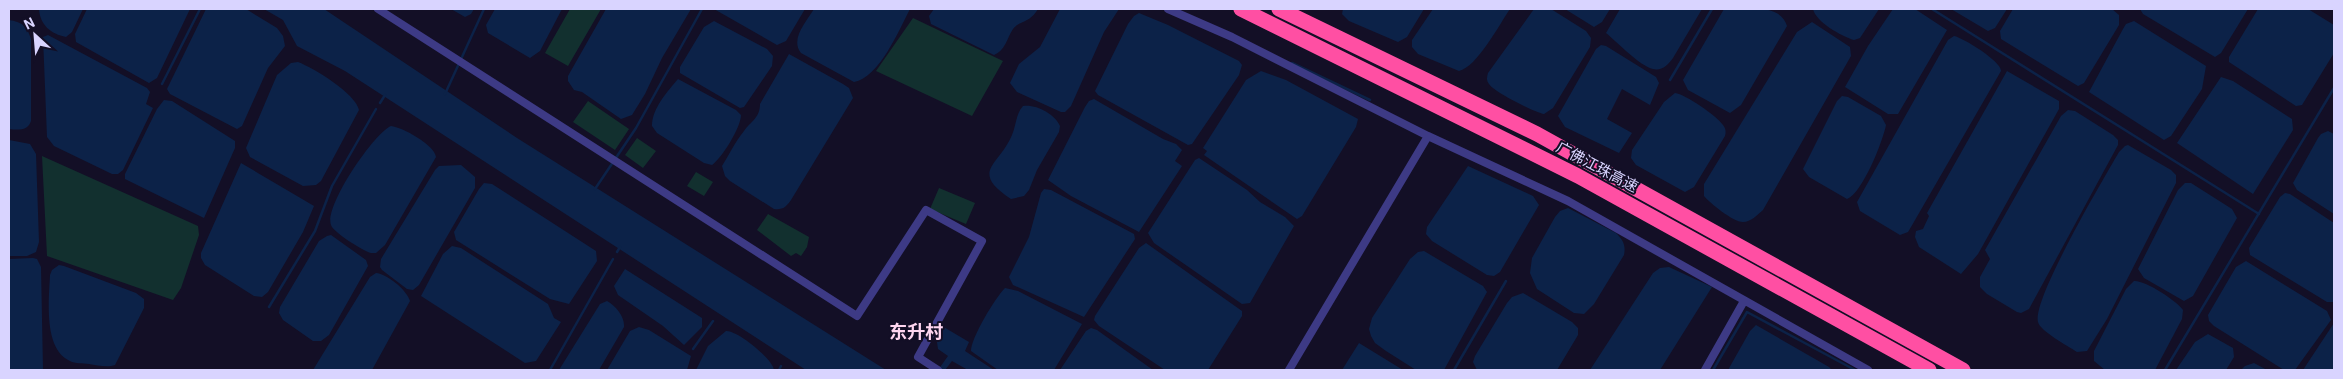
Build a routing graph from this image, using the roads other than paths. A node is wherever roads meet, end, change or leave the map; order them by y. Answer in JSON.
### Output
{"nodes":[{"id":1,"x":378,"y":9,"type":"edge"},
{"id":2,"x":1168,"y":9,"type":"edge"},
{"id":3,"x":1241,"y":9,"type":"edge"},
{"id":4,"x":1279,"y":9,"type":"edge"},
{"id":5,"x":1428,"y":136,"type":"junction"},
{"id":6,"x":1744,"y":301,"type":"junction"},
{"id":7,"x":938,"y":370,"type":"edge"},
{"id":8,"x":1289,"y":370,"type":"edge"},
{"id":9,"x":1705,"y":370,"type":"edge"},
{"id":10,"x":1868,"y":370,"type":"edge"},
{"id":11,"x":1929,"y":370,"type":"edge"},
{"id":12,"x":1962,"y":370,"type":"edge"}],
"edges":[{"from":1,"to":7,"type":"street"},
{"from":2,"to":5,"type":"street"},
{"from":3,"to":11,"type":"highway","name":"广佛江珠高速"},
{"from":4,"to":12,"type":"highway","name":"广佛江珠高速"},
{"from":5,"to":6,"type":"street"},
{"from":5,"to":8,"type":"street"},
{"from":6,"to":9,"type":"street"},
{"from":6,"to":10,"type":"street"}]}
